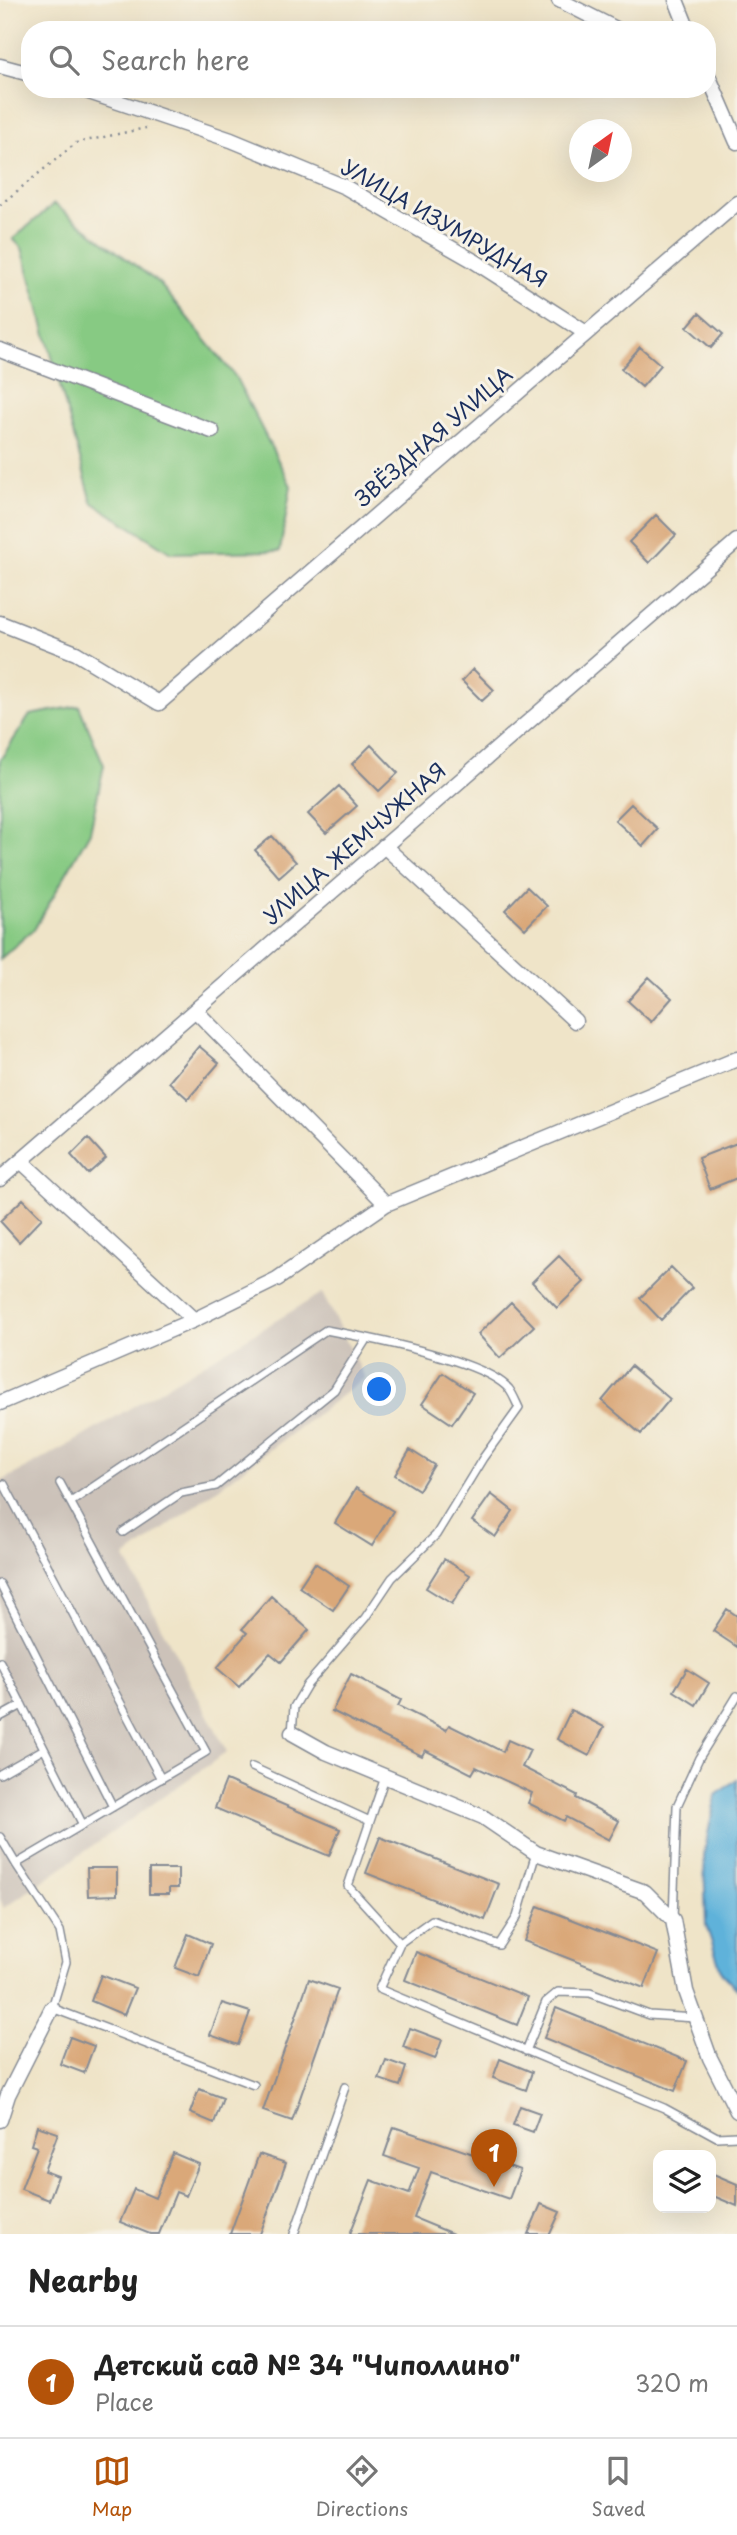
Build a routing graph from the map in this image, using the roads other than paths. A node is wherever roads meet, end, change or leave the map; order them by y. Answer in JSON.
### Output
{"nodes":[{"id":1,"x":559,"y":0,"type":"edge"},
{"id":2,"x":676,"y":0,"type":"edge"},
{"id":3,"x":600,"y":21,"type":"edge"},
{"id":4,"x":684,"y":21,"type":"edge"},
{"id":5,"x":0,"y":66,"type":"edge"},
{"id":6,"x":21,"y":72,"type":"edge"},
{"id":7,"x":716,"y":93,"type":"edge"},
{"id":8,"x":107,"y":98,"type":"edge"},
{"id":9,"x":737,"y":142,"type":"edge"},
{"id":10,"x":737,"y":203,"type":"edge"},
{"id":11,"x":586,"y":333,"type":"junction"},
{"id":12,"x":0,"y":351,"type":"edge"},
{"id":13,"x":212,"y":432,"type":"dead end"},
{"id":14,"x":737,"y":541,"type":"edge"},
{"id":15,"x":0,"y":623,"type":"edge"},
{"id":16,"x":384,"y":846,"type":"junction"},
{"id":17,"x":195,"y":1010,"type":"junction"},
{"id":18,"x":575,"y":1021,"type":"dead end"},
{"id":19,"x":737,"y":1059,"type":"edge"},
{"id":20,"x":21,"y":1161,"type":"junction"},
{"id":21,"x":0,"y":1179,"type":"edge"},
{"id":22,"x":386,"y":1204,"type":"junction"},
{"id":23,"x":194,"y":1320,"type":"junction"},
{"id":24,"x":367,"y":1338,"type":"junction"},
{"id":25,"x":0,"y":1403,"type":"edge"},
{"id":26,"x":60,"y":1483,"type":"dead end"},
{"id":27,"x":4,"y":1484,"type":"dead end"},
{"id":28,"x":71,"y":1502,"type":"junction"},
{"id":29,"x":123,"y":1532,"type":"dead end"},
{"id":30,"x":0,"y":1584,"type":"edge"},
{"id":31,"x":0,"y":1662,"type":"edge"},
{"id":32,"x":737,"y":1696,"type":"edge"},
{"id":33,"x":22,"y":1705,"type":"junction"},
{"id":34,"x":0,"y":1717,"type":"edge"},
{"id":35,"x":292,"y":1733,"type":"joint"},
{"id":36,"x":44,"y":1749,"type":"junction"},
{"id":37,"x":252,"y":1767,"type":"dead end"},
{"id":38,"x":0,"y":1774,"type":"edge"},
{"id":39,"x":385,"y":1777,"type":"junction"},
{"id":40,"x":160,"y":1780,"type":"junction"},
{"id":41,"x":113,"y":1807,"type":"junction"},
{"id":42,"x":370,"y":1821,"type":"junction"},
{"id":43,"x":83,"y":1825,"type":"junction"},
{"id":44,"x":0,"y":1837,"type":"edge"},
{"id":45,"x":536,"y":1853,"type":"junction"},
{"id":46,"x":16,"y":1864,"type":"junction"},
{"id":47,"x":673,"y":1920,"type":"junction"},
{"id":48,"x":400,"y":1943,"type":"junction"},
{"id":49,"x":52,"y":2008,"type":"junction"},
{"id":50,"x":695,"y":2018,"type":"junction"},
{"id":51,"x":526,"y":2051,"type":"junction"},
{"id":52,"x":254,"y":2085,"type":"dead end"},
{"id":53,"x":345,"y":2087,"type":"dead end"},
{"id":54,"x":737,"y":2111,"type":"edge"},
{"id":55,"x":0,"y":2120,"type":"edge"},
{"id":56,"x":737,"y":2136,"type":"edge"},
{"id":57,"x":294,"y":2234,"type":"edge"}],
"edges":[{"from":1,"to":3,"type":"street"},
{"from":2,"to":4,"type":"street"},
{"from":5,"to":6,"type":"street"},
{"from":7,"to":9,"type":"street"},
{"from":8,"to":11,"type":"street","name":"УЛИЦА ИЗУМРУДНАЯ"},
{"from":10,"to":11,"type":"street","name":"ЗВЁЗДНАЯ УЛИЦА"},
{"from":11,"to":15,"type":"street","name":"ЗВЁЗДНАЯ УЛИЦА"},
{"from":12,"to":13,"type":"street"},
{"from":14,"to":16,"type":"street","name":"УЛИЦА ЖЕМЧУЖНАЯ"},
{"from":16,"to":17,"type":"street","name":"УЛИЦА ЖЕМЧУЖНАЯ"},
{"from":16,"to":18,"type":"street"},
{"from":17,"to":20,"type":"street","name":"УЛИЦА ЖЕМЧУЖНАЯ"},
{"from":17,"to":22,"type":"street"},
{"from":19,"to":22,"type":"street"},
{"from":20,"to":21,"type":"street","name":"УЛИЦА ЖЕМЧУЖНАЯ"},
{"from":20,"to":23,"type":"street"},
{"from":22,"to":23,"type":"street"},
{"from":23,"to":25,"type":"street"},
{"from":24,"to":28,"type":"lane"},
{"from":24,"to":29,"type":"lane"},
{"from":24,"to":35,"type":"lane"},
{"from":26,"to":28,"type":"lane"},
{"from":27,"to":40,"type":"lane"},
{"from":28,"to":40,"type":"lane"},
{"from":30,"to":41,"type":"lane"},
{"from":31,"to":33,"type":"lane"},
{"from":32,"to":47,"type":"lane"},
{"from":33,"to":34,"type":"lane"},
{"from":33,"to":36,"type":"lane"},
{"from":35,"to":39,"type":"street"},
{"from":36,"to":38,"type":"lane"},
{"from":36,"to":43,"type":"lane"},
{"from":37,"to":42,"type":"lane"},
{"from":39,"to":42,"type":"lane"},
{"from":39,"to":45,"type":"street"},
{"from":40,"to":41,"type":"lane"},
{"from":41,"to":43,"type":"lane"},
{"from":42,"to":48,"type":"lane"},
{"from":43,"to":46,"type":"lane"},
{"from":44,"to":46,"type":"lane"},
{"from":45,"to":47,"type":"street"},
{"from":45,"to":48,"type":"lane"},
{"from":46,"to":49,"type":"lane"},
{"from":47,"to":50,"type":"street"},
{"from":48,"to":51,"type":"lane"},
{"from":49,"to":52,"type":"lane"},
{"from":49,"to":55,"type":"street"},
{"from":50,"to":51,"type":"lane"},
{"from":50,"to":54,"type":"street"},
{"from":51,"to":56,"type":"lane"},
{"from":53,"to":57,"type":"lane"}]}
